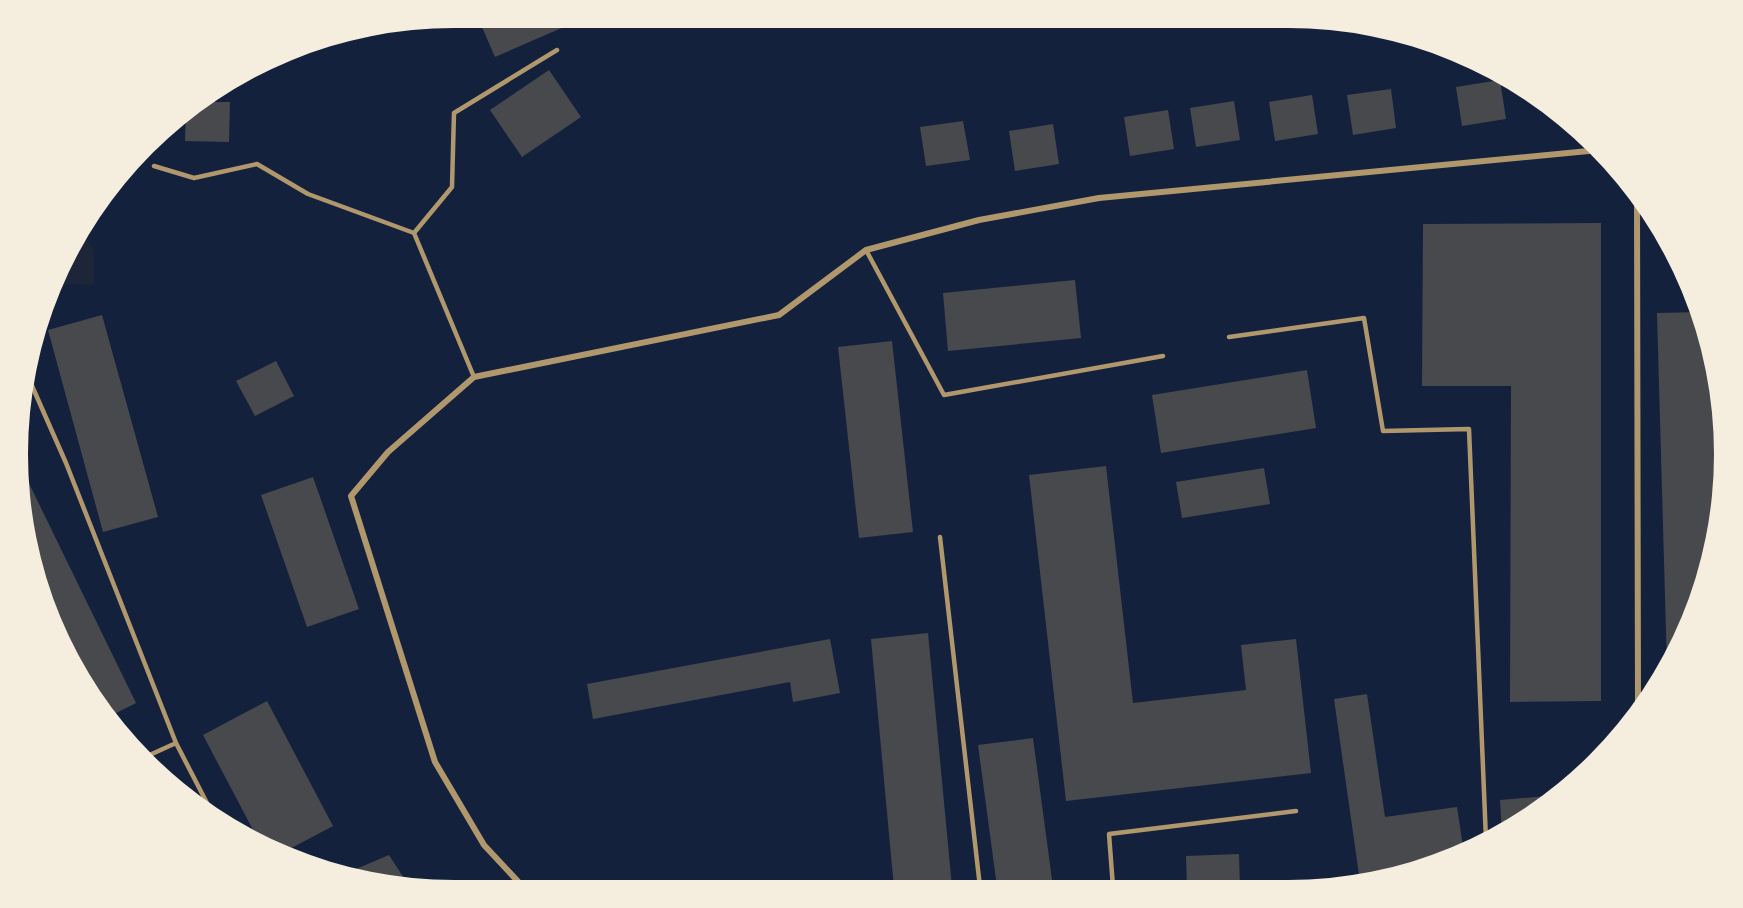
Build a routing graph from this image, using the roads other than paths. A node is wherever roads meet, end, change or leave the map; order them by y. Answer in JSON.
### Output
{"nodes":[{"id":1,"x":557,"y":50,"type":"dead end"},
{"id":2,"x":1588,"y":151,"type":"edge"},
{"id":3,"x":154,"y":166,"type":"dead end"},
{"id":4,"x":1637,"y":209,"type":"edge"},
{"id":5,"x":414,"y":233,"type":"junction"},
{"id":6,"x":866,"y":250,"type":"junction"},
{"id":7,"x":1229,"y":337,"type":"dead end"},
{"id":8,"x":1163,"y":356,"type":"dead end"},
{"id":9,"x":474,"y":377,"type":"junction"},
{"id":10,"x":34,"y":389,"type":"edge"},
{"id":11,"x":940,"y":537,"type":"dead end"},
{"id":12,"x":1638,"y":697,"type":"edge"},
{"id":13,"x":176,"y":743,"type":"junction"},
{"id":14,"x":152,"y":754,"type":"edge"},
{"id":15,"x":205,"y":799,"type":"edge"},
{"id":16,"x":1296,"y":811,"type":"dead end"},
{"id":17,"x":1486,"y":831,"type":"edge"},
{"id":18,"x":517,"y":880,"type":"edge"},
{"id":19,"x":979,"y":880,"type":"edge"},
{"id":20,"x":1112,"y":880,"type":"edge"}],
"edges":[{"from":1,"to":5,"type":"lane"},
{"from":2,"to":6,"type":"street"},
{"from":3,"to":5,"type":"lane"},
{"from":4,"to":12,"type":"street"},
{"from":5,"to":9,"type":"lane"},
{"from":6,"to":8,"type":"lane"},
{"from":6,"to":9,"type":"street"},
{"from":7,"to":17,"type":"lane"},
{"from":9,"to":18,"type":"street"},
{"from":10,"to":13,"type":"lane"},
{"from":11,"to":19,"type":"lane"},
{"from":13,"to":14,"type":"lane"},
{"from":13,"to":15,"type":"lane"},
{"from":16,"to":20,"type":"lane"}]}
